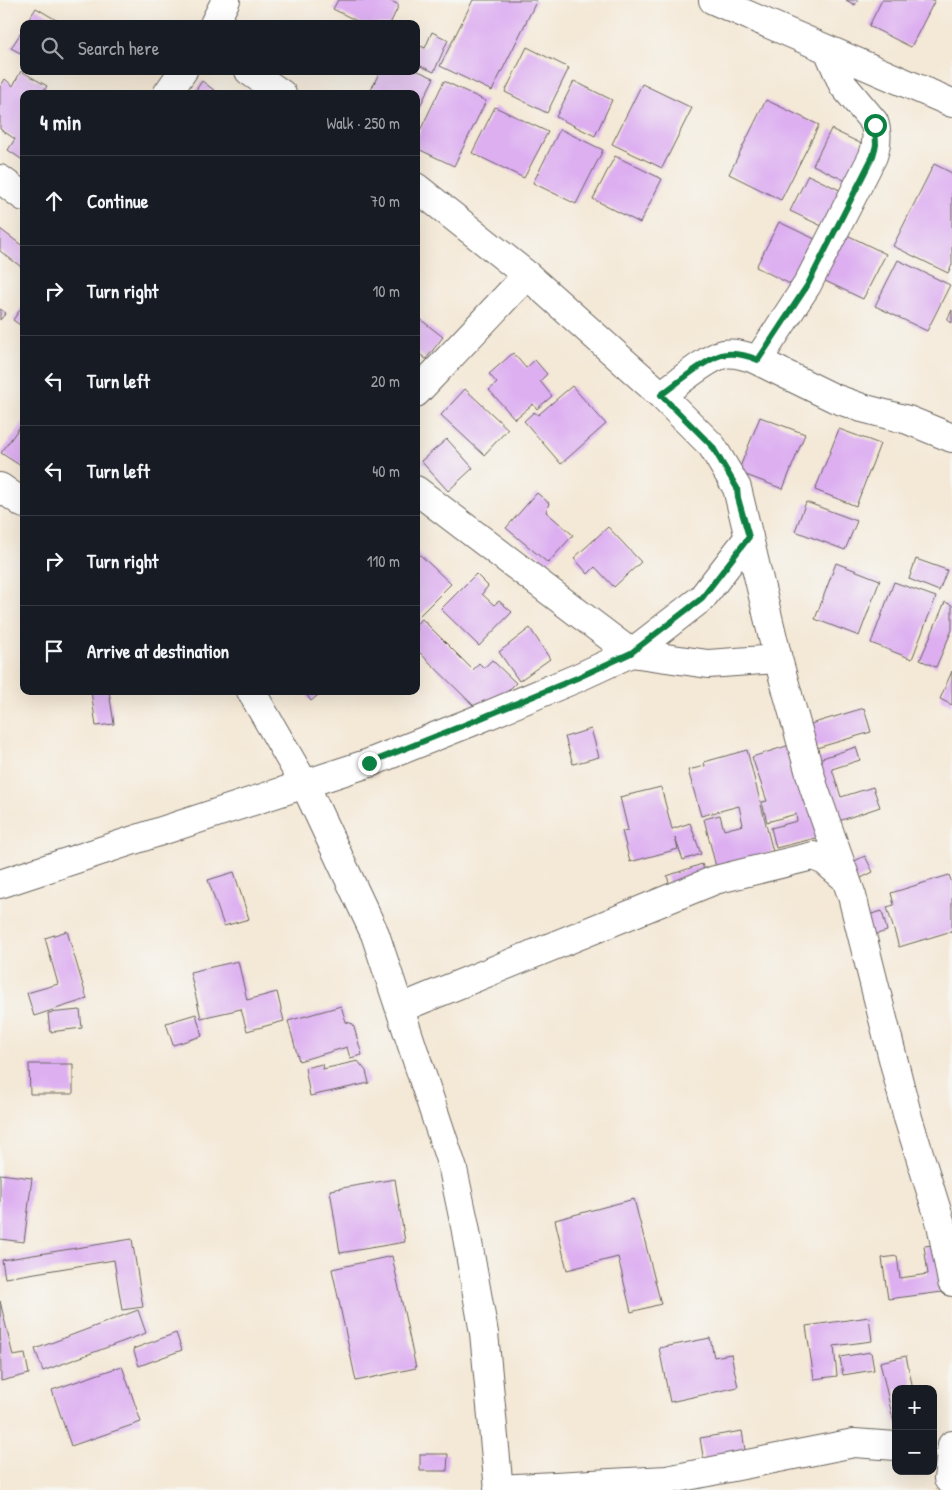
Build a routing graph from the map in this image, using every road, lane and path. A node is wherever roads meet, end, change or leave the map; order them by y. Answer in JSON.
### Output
{"nodes":[{"id":1,"x":226,"y":0,"type":"edge"},
{"id":2,"x":713,"y":0,"type":"edge"},
{"id":3,"x":216,"y":20,"type":"edge"},
{"id":4,"x":828,"y":50,"type":"junction"},
{"id":5,"x":180,"y":75,"type":"edge"},
{"id":6,"x":255,"y":75,"type":"edge"},
{"id":7,"x":170,"y":90,"type":"edge"},
{"id":8,"x":276,"y":90,"type":"edge"},
{"id":9,"x":952,"y":103,"type":"edge"},
{"id":10,"x":0,"y":179,"type":"edge"},
{"id":11,"x":420,"y":190,"type":"edge"},
{"id":12,"x":20,"y":194,"type":"edge"},
{"id":13,"x":527,"y":275,"type":"junction"},
{"id":14,"x":758,"y":360,"type":"junction"},
{"id":15,"x":420,"y":389,"type":"edge"},
{"id":16,"x":661,"y":395,"type":"junction"},
{"id":17,"x":952,"y":438,"type":"edge"},
{"id":18,"x":0,"y":487,"type":"edge"},
{"id":19,"x":420,"y":493,"type":"edge"},
{"id":20,"x":20,"y":501,"type":"edge"},
{"id":21,"x":749,"y":537,"type":"junction"},
{"id":22,"x":631,"y":653,"type":"junction"},
{"id":23,"x":778,"y":659,"type":"junction"},
{"id":24,"x":253,"y":695,"type":"edge"},
{"id":25,"x":305,"y":785,"type":"junction"},
{"id":26,"x":845,"y":878,"type":"junction"},
{"id":27,"x":0,"y":884,"type":"edge"},
{"id":28,"x":401,"y":1008,"type":"junction"},
{"id":29,"x":952,"y":1282,"type":"edge"},
{"id":30,"x":952,"y":1445,"type":"edge"},
{"id":31,"x":892,"y":1446,"type":"edge"},
{"id":32,"x":944,"y":1476,"type":"edge"},
{"id":33,"x":498,"y":1490,"type":"edge"}],
"edges":[{"from":1,"to":3,"type":"street"},
{"from":2,"to":4,"type":"street"},
{"from":4,"to":9,"type":"street"},
{"from":4,"to":14,"type":"street"},
{"from":5,"to":7,"type":"street"},
{"from":6,"to":8,"type":"street"},
{"from":10,"to":12,"type":"street"},
{"from":11,"to":13,"type":"street"},
{"from":13,"to":15,"type":"street"},
{"from":13,"to":16,"type":"street"},
{"from":14,"to":16,"type":"street"},
{"from":14,"to":17,"type":"street"},
{"from":16,"to":21,"type":"street"},
{"from":18,"to":20,"type":"street"},
{"from":19,"to":22,"type":"street"},
{"from":21,"to":22,"type":"street"},
{"from":21,"to":23,"type":"street"},
{"from":22,"to":23,"type":"street"},
{"from":22,"to":25,"type":"street"},
{"from":23,"to":26,"type":"street"},
{"from":24,"to":25,"type":"street"},
{"from":25,"to":27,"type":"street"},
{"from":25,"to":28,"type":"street"},
{"from":26,"to":28,"type":"street"},
{"from":26,"to":29,"type":"street"},
{"from":28,"to":33,"type":"street"},
{"from":30,"to":32,"type":"street"},
{"from":31,"to":33,"type":"street"}]}
